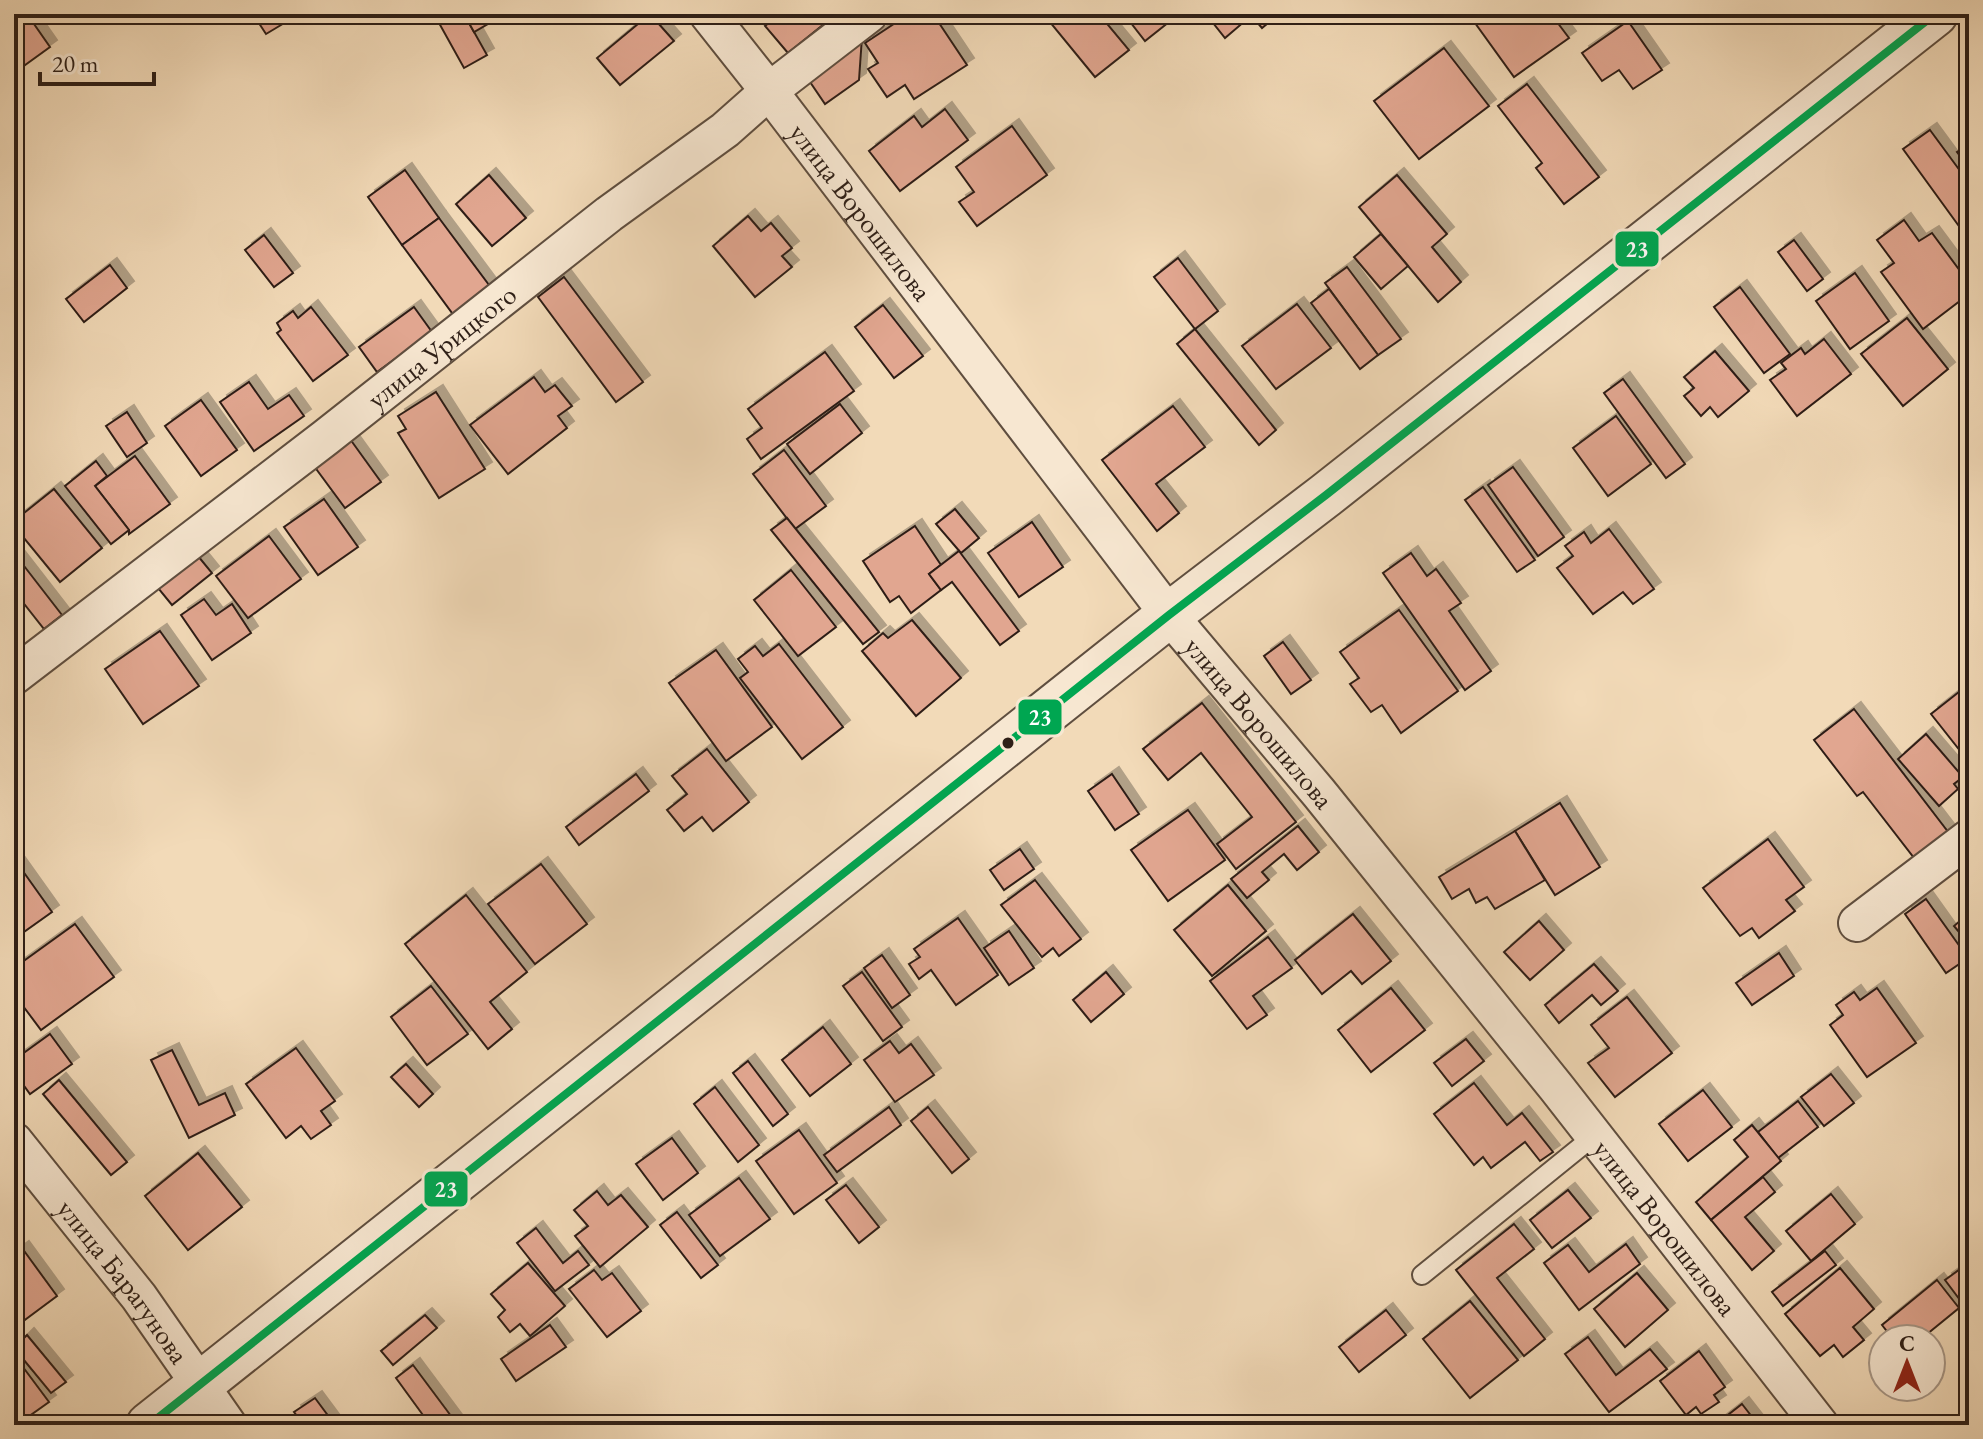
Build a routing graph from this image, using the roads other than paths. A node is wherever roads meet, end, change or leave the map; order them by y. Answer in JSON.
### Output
{"nodes":[{"id":1,"x":708,"y":14,"type":"edge"},
{"id":2,"x":869,"y":14,"type":"edge"},
{"id":3,"x":1935,"y":14,"type":"edge"},
{"id":4,"x":769,"y":91,"type":"junction"},
{"id":5,"x":1169,"y":615,"type":"junction"},
{"id":6,"x":14,"y":676,"type":"edge"},
{"id":7,"x":1969,"y":838,"type":"edge"},
{"id":8,"x":1857,"y":923,"type":"dead end"},
{"id":9,"x":1594,"y":1136,"type":"junction"},
{"id":10,"x":14,"y":1141,"type":"edge"},
{"id":11,"x":1422,"y":1275,"type":"dead end"},
{"id":12,"x":201,"y":1385,"type":"junction"},
{"id":13,"x":149,"y":1425,"type":"edge"},
{"id":14,"x":228,"y":1425,"type":"edge"},
{"id":15,"x":1820,"y":1425,"type":"edge"}],
"edges":[{"from":1,"to":4,"type":"street","name":"улица Ворошилова"},
{"from":2,"to":4,"type":"street","name":"улица Урицкого"},
{"from":3,"to":5,"type":"street"},
{"from":4,"to":5,"type":"street","name":"улица Ворошилова"},
{"from":4,"to":6,"type":"street","name":"улица Урицкого"},
{"from":5,"to":9,"type":"street","name":"улица Ворошилова"},
{"from":5,"to":12,"type":"street"},
{"from":7,"to":8,"type":"street"},
{"from":9,"to":11,"type":"lane"},
{"from":9,"to":15,"type":"street","name":"улица Ворошилова"},
{"from":10,"to":12,"type":"street","name":"улица Барагунова"},
{"from":12,"to":13,"type":"street"},
{"from":12,"to":14,"type":"street","name":"улица Барагунова"}]}
